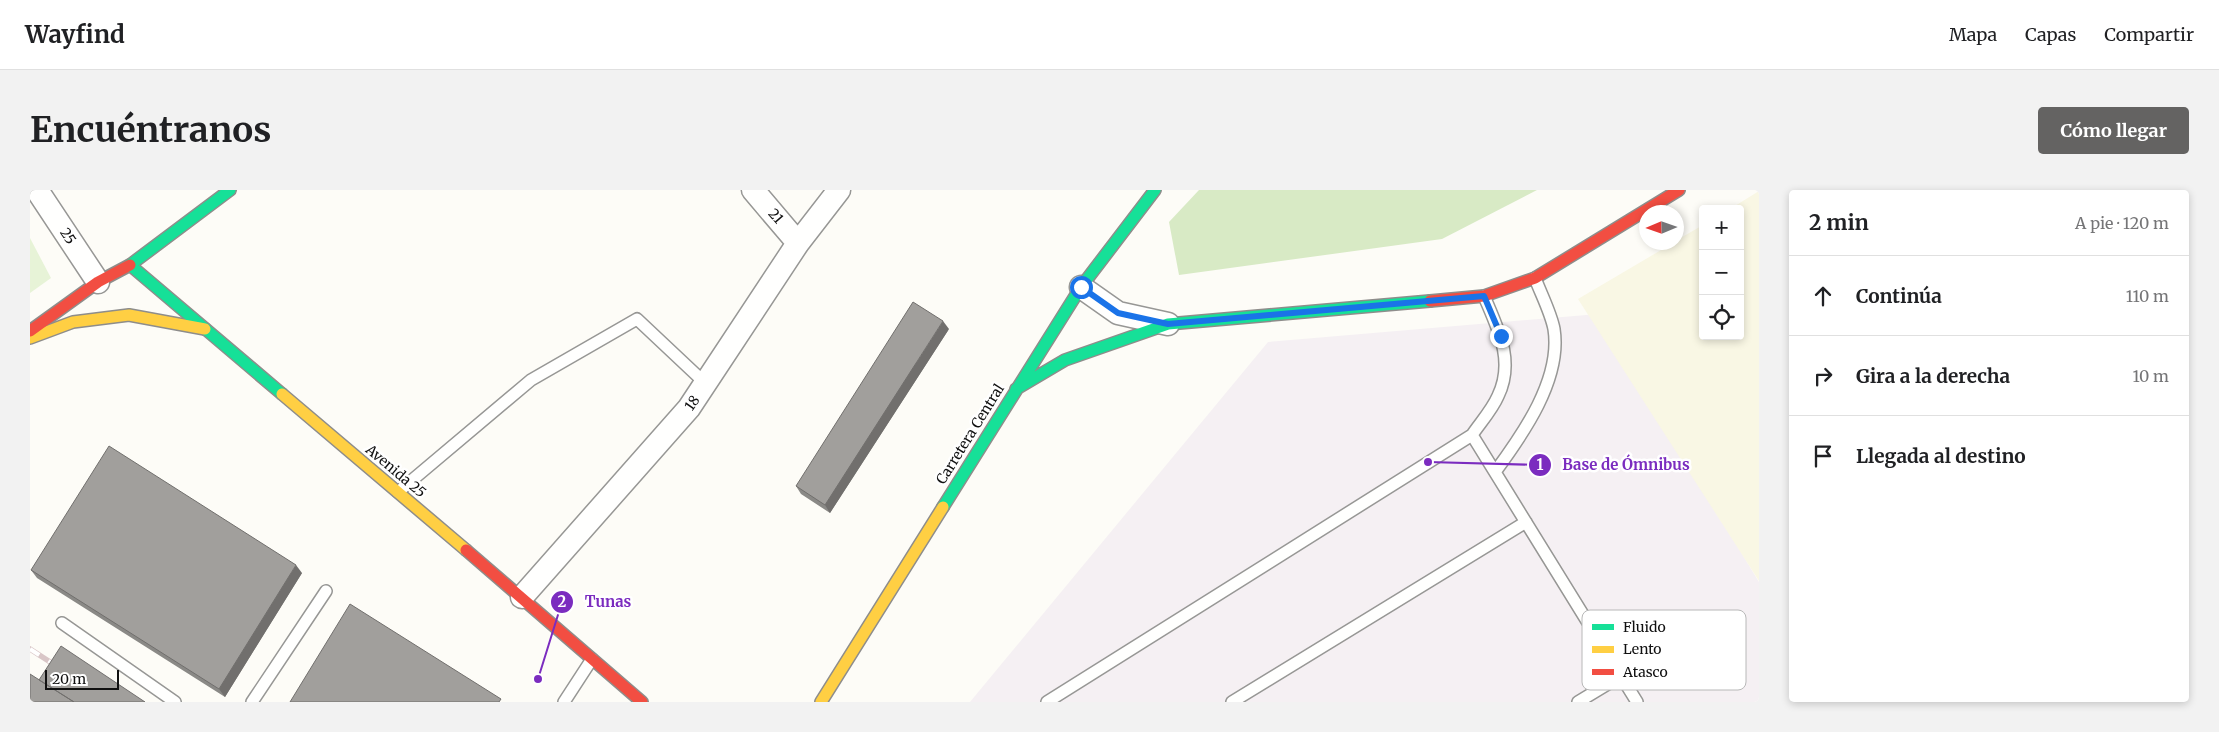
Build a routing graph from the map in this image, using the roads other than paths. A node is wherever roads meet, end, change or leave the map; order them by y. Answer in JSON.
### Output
{"nodes":[{"id":1,"x":37,"y":190,"type":"edge"},
{"id":2,"x":230,"y":190,"type":"edge"},
{"id":3,"x":753,"y":190,"type":"edge"},
{"id":4,"x":839,"y":190,"type":"edge"},
{"id":5,"x":1156,"y":190,"type":"edge"},
{"id":6,"x":1679,"y":190,"type":"edge"},
{"id":7,"x":798,"y":243,"type":"junction"},
{"id":8,"x":130,"y":264,"type":"junction"},
{"id":9,"x":1535,"y":278,"type":"junction"},
{"id":10,"x":98,"y":282,"type":"junction"},
{"id":11,"x":1081,"y":287,"type":"junction"},
{"id":12,"x":1484,"y":296,"type":"junction"},
{"id":13,"x":1168,"y":324,"type":"junction"},
{"id":14,"x":206,"y":329,"type":"junction"},
{"id":15,"x":30,"y":331,"type":"edge"},
{"id":16,"x":30,"y":338,"type":"edge"},
{"id":17,"x":705,"y":383,"type":"junction"},
{"id":18,"x":1016,"y":389,"type":"junction"},
{"id":19,"x":1472,"y":435,"type":"junction"},
{"id":20,"x":1495,"y":472,"type":"junction"},
{"id":21,"x":398,"y":492,"type":"junction"},
{"id":22,"x":1526,"y":522,"type":"junction"},
{"id":23,"x":326,"y":591,"type":"dead end"},
{"id":24,"x":522,"y":597,"type":"junction"},
{"id":25,"x":1582,"y":613,"type":"edge"},
{"id":26,"x":62,"y":623,"type":"dead end"},
{"id":27,"x":592,"y":659,"type":"junction"},
{"id":28,"x":1598,"y":690,"type":"edge"},
{"id":29,"x":1630,"y":690,"type":"edge"},
{"id":30,"x":175,"y":702,"type":"edge"},
{"id":31,"x":252,"y":702,"type":"edge"},
{"id":32,"x":564,"y":702,"type":"edge"},
{"id":33,"x":642,"y":702,"type":"edge"},
{"id":34,"x":821,"y":702,"type":"edge"},
{"id":35,"x":1046,"y":702,"type":"edge"},
{"id":36,"x":1232,"y":702,"type":"edge"},
{"id":37,"x":1578,"y":702,"type":"edge"},
{"id":38,"x":1637,"y":702,"type":"edge"}],
"edges":[{"from":1,"to":10,"type":"street","name":"25"},
{"from":2,"to":8,"type":"main road"},
{"from":3,"to":7,"type":"street","name":"21"},
{"from":4,"to":7,"type":"street","name":"18"},
{"from":5,"to":11,"type":"main road","name":"Carretera Central"},
{"from":6,"to":9,"type":"main road"},
{"from":7,"to":17,"type":"street","name":"18"},
{"from":8,"to":10,"type":"main road"},
{"from":8,"to":14,"type":"main road","name":"Avenida 25"},
{"from":9,"to":12,"type":"main road"},
{"from":9,"to":20,"type":"lane"},
{"from":10,"to":15,"type":"main road"},
{"from":11,"to":13,"type":"street"},
{"from":11,"to":18,"type":"main road","name":"Carretera Central"},
{"from":12,"to":13,"type":"main road"},
{"from":12,"to":19,"type":"lane"},
{"from":13,"to":18,"type":"main road"},
{"from":14,"to":16,"type":"main road"},
{"from":14,"to":21,"type":"main road","name":"Avenida 25"},
{"from":17,"to":21,"type":"lane"},
{"from":17,"to":24,"type":"street","name":"18"},
{"from":18,"to":34,"type":"main road","name":"Carretera Central"},
{"from":19,"to":20,"type":"lane"},
{"from":19,"to":35,"type":"lane"},
{"from":20,"to":22,"type":"lane"},
{"from":21,"to":24,"type":"main road","name":"Avenida 25"},
{"from":22,"to":25,"type":"lane"},
{"from":22,"to":36,"type":"lane"},
{"from":23,"to":31,"type":"lane"},
{"from":24,"to":27,"type":"main road","name":"Avenida 25"},
{"from":26,"to":30,"type":"lane"},
{"from":27,"to":32,"type":"lane"},
{"from":27,"to":33,"type":"main road","name":"Avenida 25"},
{"from":28,"to":37,"type":"lane"},
{"from":29,"to":38,"type":"lane"}]}
